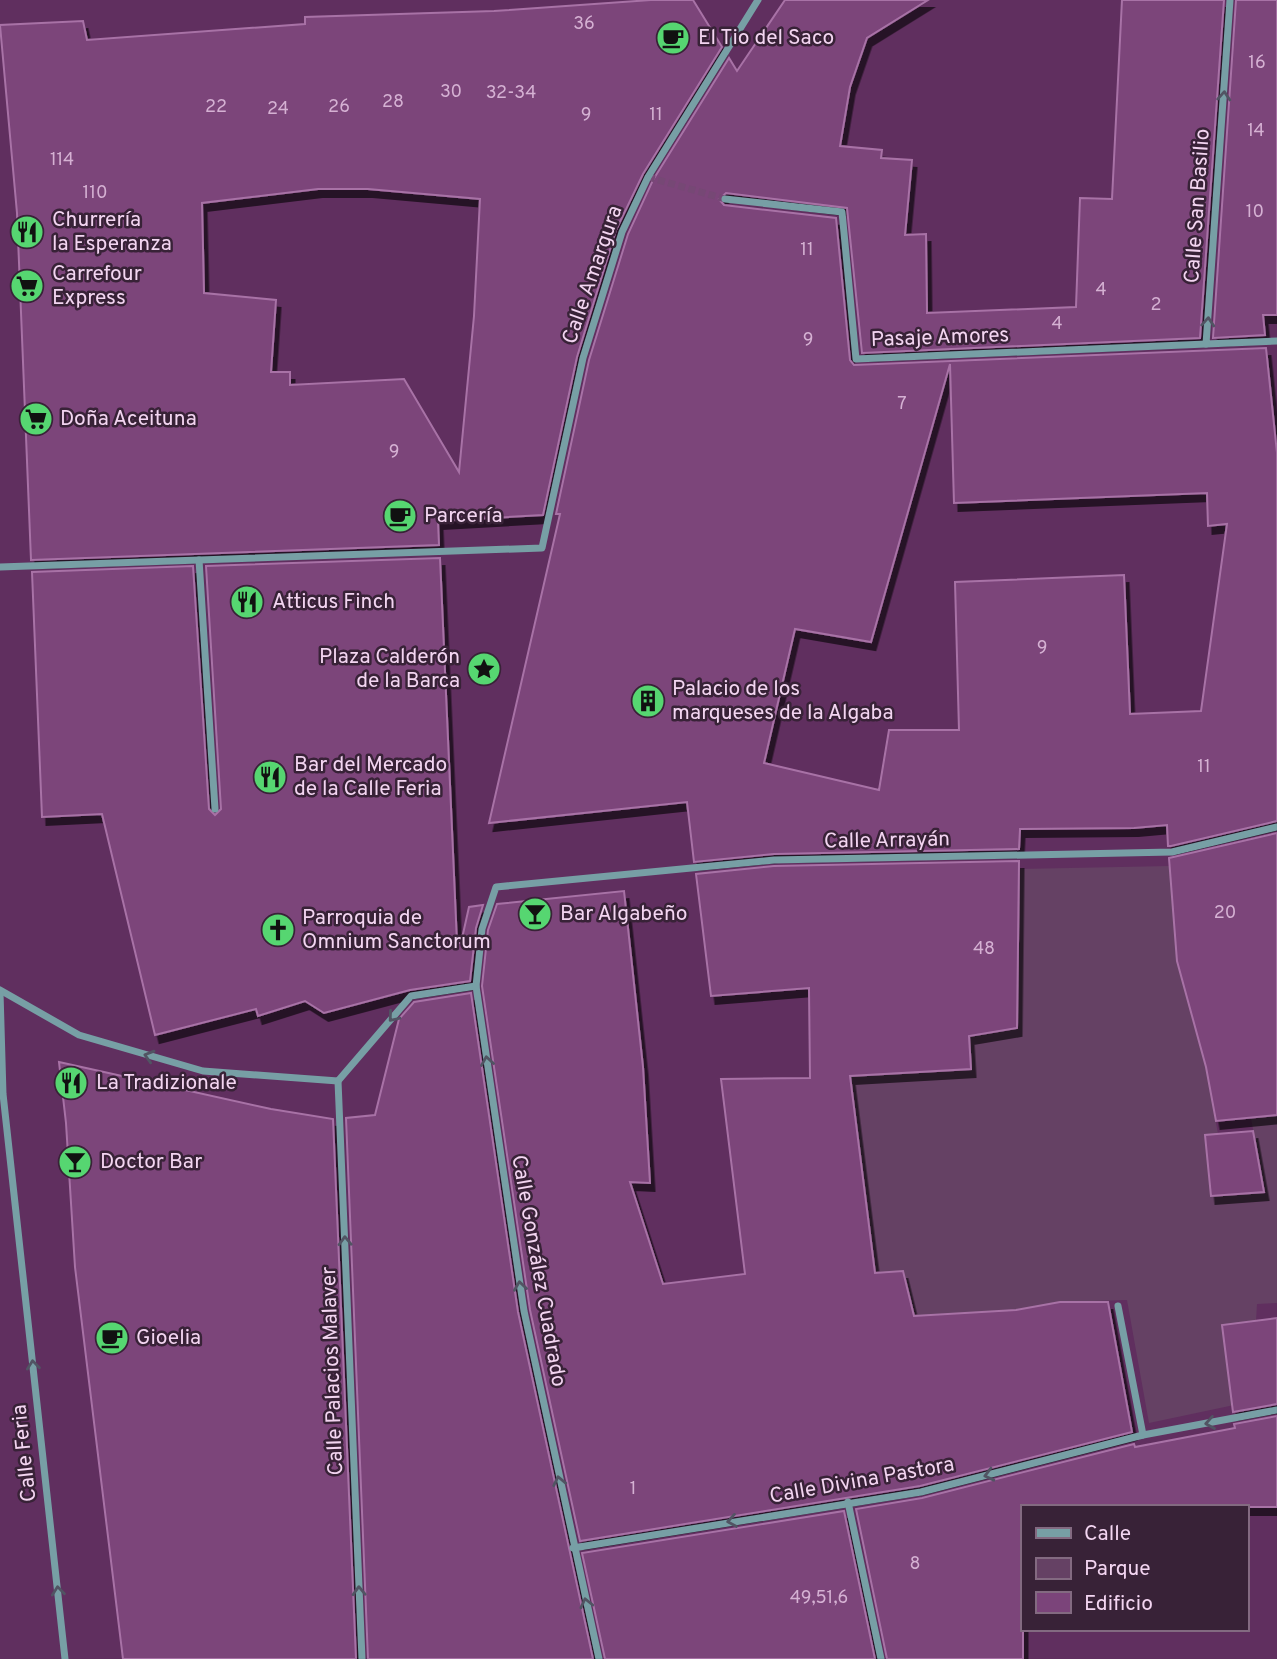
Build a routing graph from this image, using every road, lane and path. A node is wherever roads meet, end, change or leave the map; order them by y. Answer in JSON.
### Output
{"nodes":[{"id":1,"x":758,"y":0,"type":"edge"},
{"id":2,"x":1230,"y":0,"type":"edge"},
{"id":3,"x":725,"y":199,"type":"tunnel mouth"},
{"id":4,"x":1277,"y":341,"type":"edge"},
{"id":5,"x":1206,"y":344,"type":"junction"},
{"id":6,"x":199,"y":560,"type":"junction"},
{"id":7,"x":0,"y":567,"type":"edge"},
{"id":8,"x":215,"y":809,"type":"dead end"},
{"id":9,"x":1277,"y":827,"type":"edge"},
{"id":10,"x":496,"y":887,"type":"joint"},
{"id":11,"x":476,"y":986,"type":"junction"},
{"id":12,"x":0,"y":991,"type":"edge"},
{"id":13,"x":338,"y":1082,"type":"junction"},
{"id":14,"x":1118,"y":1306,"type":"dead end"},
{"id":15,"x":1277,"y":1410,"type":"edge"},
{"id":16,"x":1143,"y":1435,"type":"junction"},
{"id":17,"x":848,"y":1502,"type":"junction"},
{"id":18,"x":573,"y":1548,"type":"junction"},
{"id":19,"x":65,"y":1659,"type":"edge"},
{"id":20,"x":362,"y":1659,"type":"edge"},
{"id":21,"x":599,"y":1659,"type":"edge"},
{"id":22,"x":881,"y":1659,"type":"edge"}],
"edges":[{"from":1,"to":6,"type":"street","name":"Calle Amargura"},
{"from":5,"to":2,"type":"street","name":"Calle San Basilio","one_way":true},
{"from":3,"to":5,"type":"street","name":"Pasaje Amores"},
{"from":4,"to":5,"type":"street"},
{"from":6,"to":7,"type":"street"},
{"from":6,"to":8,"type":"street"},
{"from":9,"to":10,"type":"street","name":"Calle Arrayán"},
{"from":10,"to":11,"type":"street","name":"Calle González Cuadrado"},
{"from":11,"to":13,"type":"street","one_way":true},
{"from":18,"to":11,"type":"street","name":"Calle González Cuadrado","one_way":true},
{"from":13,"to":12,"type":"street","one_way":true},
{"from":19,"to":12,"type":"street","name":"Calle Feria","one_way":true},
{"from":20,"to":13,"type":"street","name":"Calle Palacios Malaver","one_way":true},
{"from":14,"to":16,"type":"street"},
{"from":15,"to":16,"type":"street","name":"Calle Divina Pastora","one_way":true},
{"from":16,"to":17,"type":"street","name":"Calle Divina Pastora","one_way":true},
{"from":17,"to":18,"type":"street","name":"Calle Divina Pastora","one_way":true},
{"from":17,"to":22,"type":"street"},
{"from":21,"to":18,"type":"street","name":"Calle González Cuadrado","one_way":true}]}
